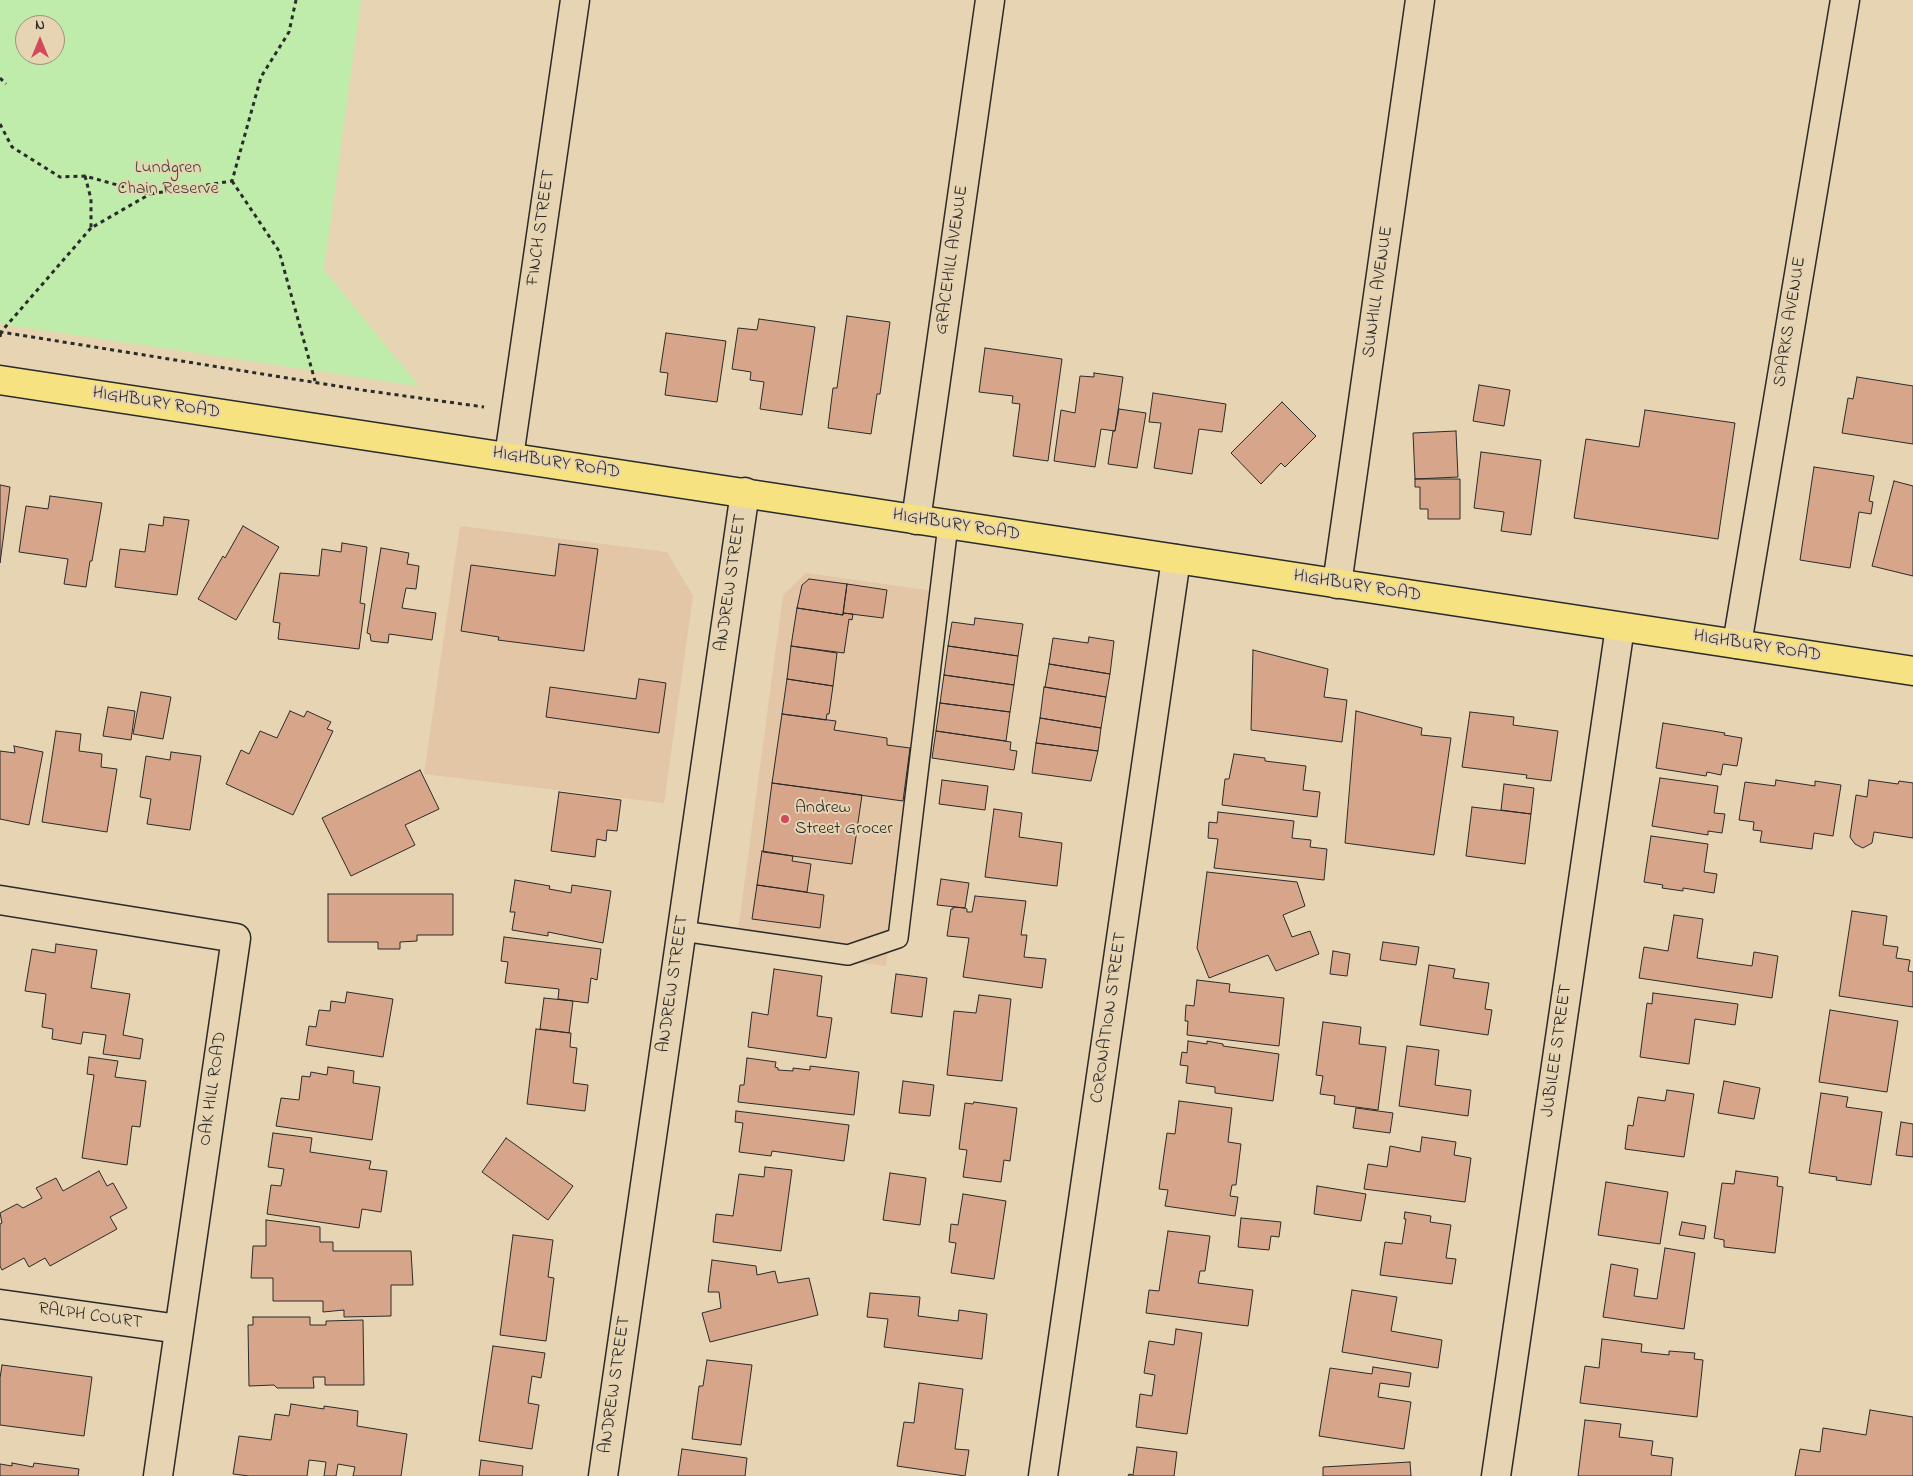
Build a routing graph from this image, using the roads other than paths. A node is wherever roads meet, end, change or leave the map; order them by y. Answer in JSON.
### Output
{"nodes":[{"id":1,"x":575,"y":0,"type":"edge"},
{"id":2,"x":990,"y":0,"type":"edge"},
{"id":3,"x":1420,"y":0,"type":"edge"},
{"id":4,"x":1845,"y":0,"type":"edge"},
{"id":5,"x":0,"y":380,"type":"edge"},
{"id":6,"x":508,"y":457,"type":"junction"},
{"id":7,"x":746,"y":492,"type":"junction"},
{"id":8,"x":916,"y":520,"type":"junction"},
{"id":9,"x":948,"y":525,"type":"junction"},
{"id":10,"x":1176,"y":559,"type":"junction"},
{"id":11,"x":1337,"y":584,"type":"junction"},
{"id":12,"x":1620,"y":626,"type":"junction"},
{"id":13,"x":1737,"y":644,"type":"junction"},
{"id":14,"x":1913,"y":671,"type":"edge"},
{"id":15,"x":0,"y":900,"type":"edge"},
{"id":16,"x":682,"y":931,"type":"junction"},
{"id":17,"x":0,"y":1304,"type":"edge"},
{"id":18,"x":179,"y":1329,"type":"junction"},
{"id":19,"x":158,"y":1476,"type":"edge"},
{"id":20,"x":603,"y":1476,"type":"edge"},
{"id":21,"x":1043,"y":1476,"type":"edge"},
{"id":22,"x":1496,"y":1476,"type":"edge"}],
"edges":[{"from":1,"to":6,"type":"street","name":"FINCH STREET"},
{"from":2,"to":8,"type":"street","name":"GRACEHILL AVENUE"},
{"from":3,"to":11,"type":"street","name":"SUNHILL AVENUE"},
{"from":4,"to":13,"type":"street","name":"SPARKS AVENUE"},
{"from":5,"to":6,"type":"main road","name":"HIGHBURY ROAD"},
{"from":6,"to":7,"type":"main road","name":"HIGHBURY ROAD"},
{"from":7,"to":8,"type":"main road","name":"HIGHBURY ROAD"},
{"from":7,"to":16,"type":"street","name":"ANDREW STREET"},
{"from":8,"to":9,"type":"main road","name":"HIGHBURY ROAD"},
{"from":9,"to":10,"type":"main road","name":"HIGHBURY ROAD"},
{"from":9,"to":16,"type":"lane"},
{"from":10,"to":11,"type":"main road","name":"HIGHBURY ROAD"},
{"from":10,"to":21,"type":"street","name":"CORONATION STREET"},
{"from":11,"to":12,"type":"main road","name":"HIGHBURY ROAD"},
{"from":12,"to":13,"type":"main road","name":"HIGHBURY ROAD"},
{"from":12,"to":22,"type":"street","name":"JUBILEE STREET"},
{"from":13,"to":14,"type":"main road","name":"HIGHBURY ROAD"},
{"from":15,"to":18,"type":"street","name":"OAK HILL ROAD"},
{"from":16,"to":20,"type":"street","name":"ANDREW STREET"},
{"from":17,"to":18,"type":"street","name":"RALPH COURT"},
{"from":18,"to":19,"type":"street","name":"OAK HILL ROAD"}]}
